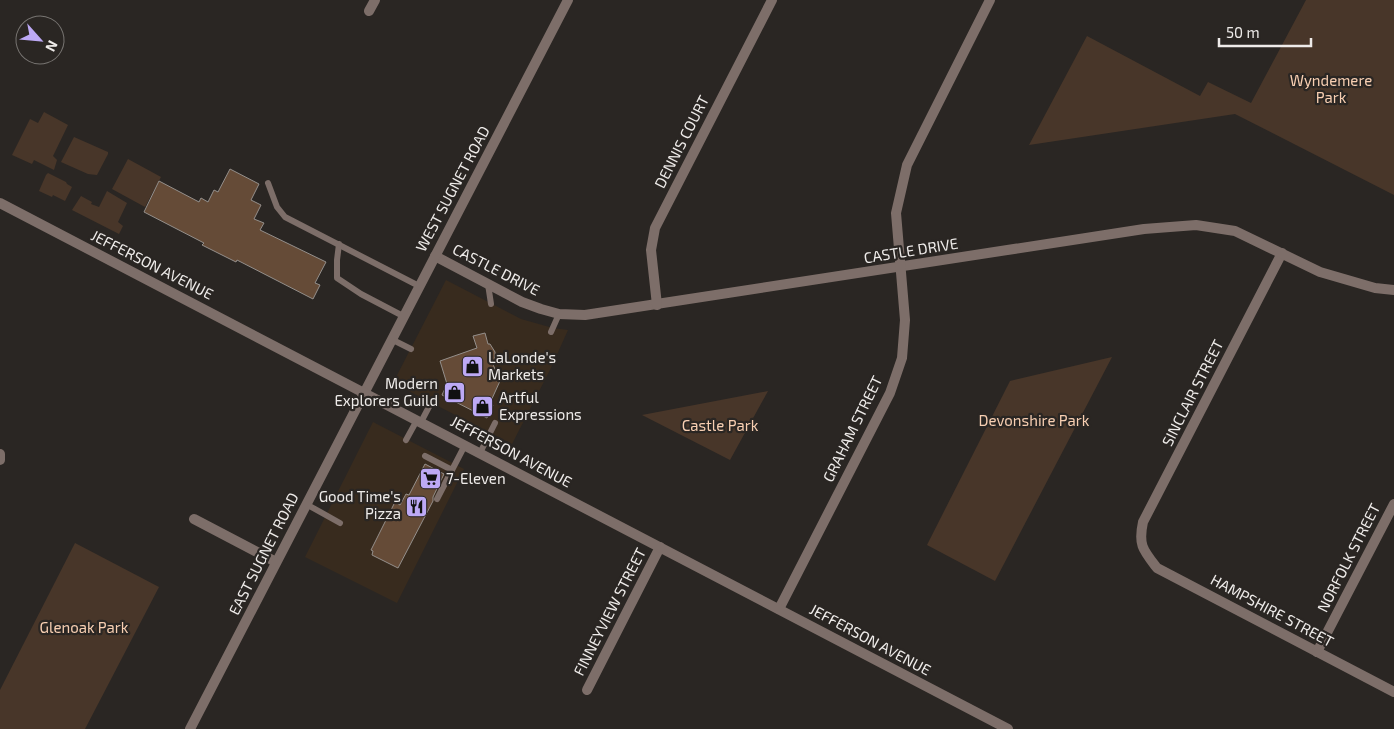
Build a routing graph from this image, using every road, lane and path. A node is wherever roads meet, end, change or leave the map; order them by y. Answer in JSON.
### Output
{"nodes":[{"id":1,"x":375,"y":0,"type":"edge"},
{"id":2,"x":568,"y":0,"type":"edge"},
{"id":3,"x":772,"y":0,"type":"edge"},
{"id":4,"x":990,"y":0,"type":"edge"},
{"id":5,"x":369,"y":11,"type":"dead end"},
{"id":6,"x":268,"y":183,"type":"dead end"},
{"id":7,"x":0,"y":203,"type":"edge"},
{"id":8,"x":339,"y":244,"type":"junction"},
{"id":9,"x":1282,"y":253,"type":"junction"},
{"id":10,"x":435,"y":256,"type":"junction"},
{"id":11,"x":902,"y":268,"type":"junction"},
{"id":12,"x":488,"y":284,"type":"junction"},
{"id":13,"x":419,"y":286,"type":"junction"},
{"id":14,"x":1394,"y":290,"type":"edge"},
{"id":15,"x":491,"y":304,"type":"dead end"},
{"id":16,"x":657,"y":305,"type":"junction"},
{"id":17,"x":559,"y":314,"type":"junction"},
{"id":18,"x":403,"y":316,"type":"junction"},
{"id":19,"x":551,"y":332,"type":"dead end"},
{"id":20,"x":392,"y":338,"type":"junction"},
{"id":21,"x":411,"y":349,"type":"dead end"},
{"id":22,"x":364,"y":392,"type":"junction"},
{"id":23,"x":431,"y":403,"type":"dead end"},
{"id":24,"x":419,"y":421,"type":"junction"},
{"id":25,"x":495,"y":423,"type":"dead end"},
{"id":26,"x":406,"y":440,"type":"dead end"},
{"id":27,"x":465,"y":445,"type":"junction"},
{"id":28,"x":480,"y":453,"type":"junction"},
{"id":29,"x":0,"y":454,"type":"edge"},
{"id":30,"x":425,"y":456,"type":"dead end"},
{"id":31,"x":0,"y":460,"type":"edge"},
{"id":32,"x":452,"y":470,"type":"junction"},
{"id":33,"x":437,"y":499,"type":"dead end"},
{"id":34,"x":306,"y":504,"type":"junction"},
{"id":35,"x":1394,"y":504,"type":"edge"},
{"id":36,"x":194,"y":519,"type":"dead end"},
{"id":37,"x":340,"y":522,"type":"dead end"},
{"id":38,"x":660,"y":547,"type":"junction"},
{"id":39,"x":1142,"y":549,"type":"joint"},
{"id":40,"x":276,"y":562,"type":"junction"},
{"id":41,"x":779,"y":609,"type":"junction"},
{"id":42,"x":1318,"y":652,"type":"junction"},
{"id":43,"x":587,"y":690,"type":"dead end"},
{"id":44,"x":1394,"y":692,"type":"edge"},
{"id":45,"x":190,"y":729,"type":"edge"},
{"id":46,"x":1008,"y":729,"type":"edge"}],
"edges":[{"from":1,"to":5,"type":"street"},
{"from":2,"to":10,"type":"street","name":"WEST SUGNET ROAD"},
{"from":3,"to":16,"type":"street","name":"DENNIS COURT"},
{"from":4,"to":11,"type":"street","name":"GRAHAM STREET"},
{"from":6,"to":8,"type":"lane"},
{"from":7,"to":22,"type":"street","name":"JEFFERSON AVENUE"},
{"from":8,"to":13,"type":"lane"},
{"from":8,"to":18,"type":"lane"},
{"from":9,"to":11,"type":"street","name":"CASTLE DRIVE"},
{"from":9,"to":14,"type":"street","name":"CASTLE DRIVE"},
{"from":9,"to":39,"type":"street","name":"SINCLAIR STREET"},
{"from":10,"to":12,"type":"street","name":"CASTLE DRIVE"},
{"from":10,"to":13,"type":"street","name":"WEST SUGNET ROAD"},
{"from":11,"to":16,"type":"street","name":"CASTLE DRIVE"},
{"from":11,"to":41,"type":"street","name":"GRAHAM STREET"},
{"from":12,"to":15,"type":"lane"},
{"from":12,"to":17,"type":"street","name":"CASTLE DRIVE"},
{"from":13,"to":18,"type":"street","name":"WEST SUGNET ROAD"},
{"from":16,"to":17,"type":"street","name":"CASTLE DRIVE"},
{"from":17,"to":19,"type":"lane"},
{"from":18,"to":20,"type":"street","name":"WEST SUGNET ROAD"},
{"from":20,"to":21,"type":"lane"},
{"from":20,"to":22,"type":"street","name":"WEST SUGNET ROAD"},
{"from":22,"to":24,"type":"street","name":"JEFFERSON AVENUE"},
{"from":22,"to":34,"type":"street","name":"EAST SUGNET ROAD"},
{"from":23,"to":24,"type":"lane"},
{"from":24,"to":26,"type":"lane"},
{"from":24,"to":27,"type":"street","name":"JEFFERSON AVENUE"},
{"from":25,"to":28,"type":"lane"},
{"from":27,"to":28,"type":"street","name":"JEFFERSON AVENUE"},
{"from":27,"to":32,"type":"lane"},
{"from":28,"to":38,"type":"street","name":"JEFFERSON AVENUE"},
{"from":29,"to":31,"type":"street"},
{"from":30,"to":32,"type":"lane"},
{"from":32,"to":33,"type":"lane"},
{"from":34,"to":37,"type":"lane"},
{"from":34,"to":40,"type":"street","name":"EAST SUGNET ROAD"},
{"from":35,"to":42,"type":"street","name":"NORFOLK STREET"},
{"from":36,"to":40,"type":"street"},
{"from":38,"to":41,"type":"street","name":"JEFFERSON AVENUE"},
{"from":38,"to":43,"type":"street","name":"FINNEYVIEW STREET"},
{"from":39,"to":42,"type":"street","name":"HAMPSHIRE STREET"},
{"from":40,"to":45,"type":"street","name":"EAST SUGNET ROAD"},
{"from":41,"to":46,"type":"street","name":"JEFFERSON AVENUE"},
{"from":42,"to":44,"type":"street","name":"HAMPSHIRE STREET"}]}
